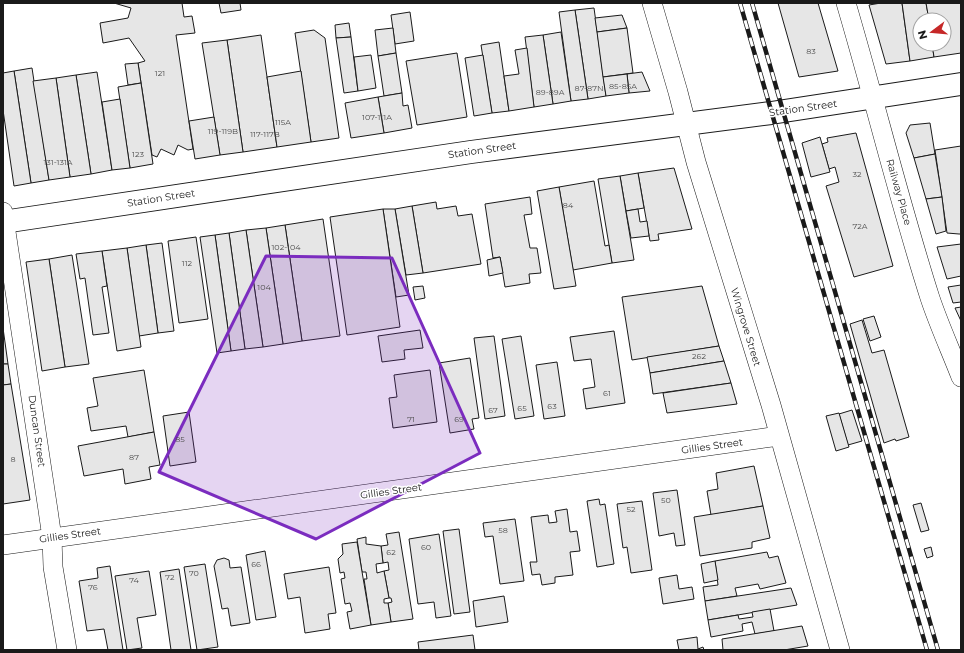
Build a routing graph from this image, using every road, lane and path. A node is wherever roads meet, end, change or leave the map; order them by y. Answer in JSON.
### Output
{"nodes":[{"id":1,"x":652,"y":3,"type":"edge"},
{"id":2,"x":846,"y":3,"type":"edge"},
{"id":3,"x":961,"y":84,"type":"edge"},
{"id":4,"x":873,"y":98,"type":"junction"},
{"id":5,"x":686,"y":124,"type":"junction"},
{"id":6,"x":4,"y":218,"type":"edge"},
{"id":7,"x":961,"y":378,"type":"edge"},
{"id":8,"x":779,"y":436,"type":"junction"},
{"id":9,"x":52,"y":538,"type":"junction"},
{"id":10,"x":3,"y":545,"type":"edge"},
{"id":11,"x":67,"y":650,"type":"edge"},
{"id":12,"x":840,"y":650,"type":"edge"}],
"edges":[{"from":1,"to":5,"type":"street","name":"Wingrove Street"},
{"from":2,"to":4,"type":"street","name":"Railway Place"},
{"from":3,"to":4,"type":"main road","name":"Station Street"},
{"from":4,"to":5,"type":"main road","name":"Station Street"},
{"from":4,"to":7,"type":"street","name":"Railway Place"},
{"from":5,"to":6,"type":"main road","name":"Station Street"},
{"from":5,"to":8,"type":"street","name":"Wingrove Street"},
{"from":6,"to":9,"type":"street","name":"Duncan Street"},
{"from":8,"to":9,"type":"street","name":"Gillies Street"},
{"from":8,"to":12,"type":"street","name":"Wingrove Street"},
{"from":9,"to":10,"type":"street","name":"Gillies Street"},
{"from":9,"to":11,"type":"street","name":"Duncan Street"}]}
